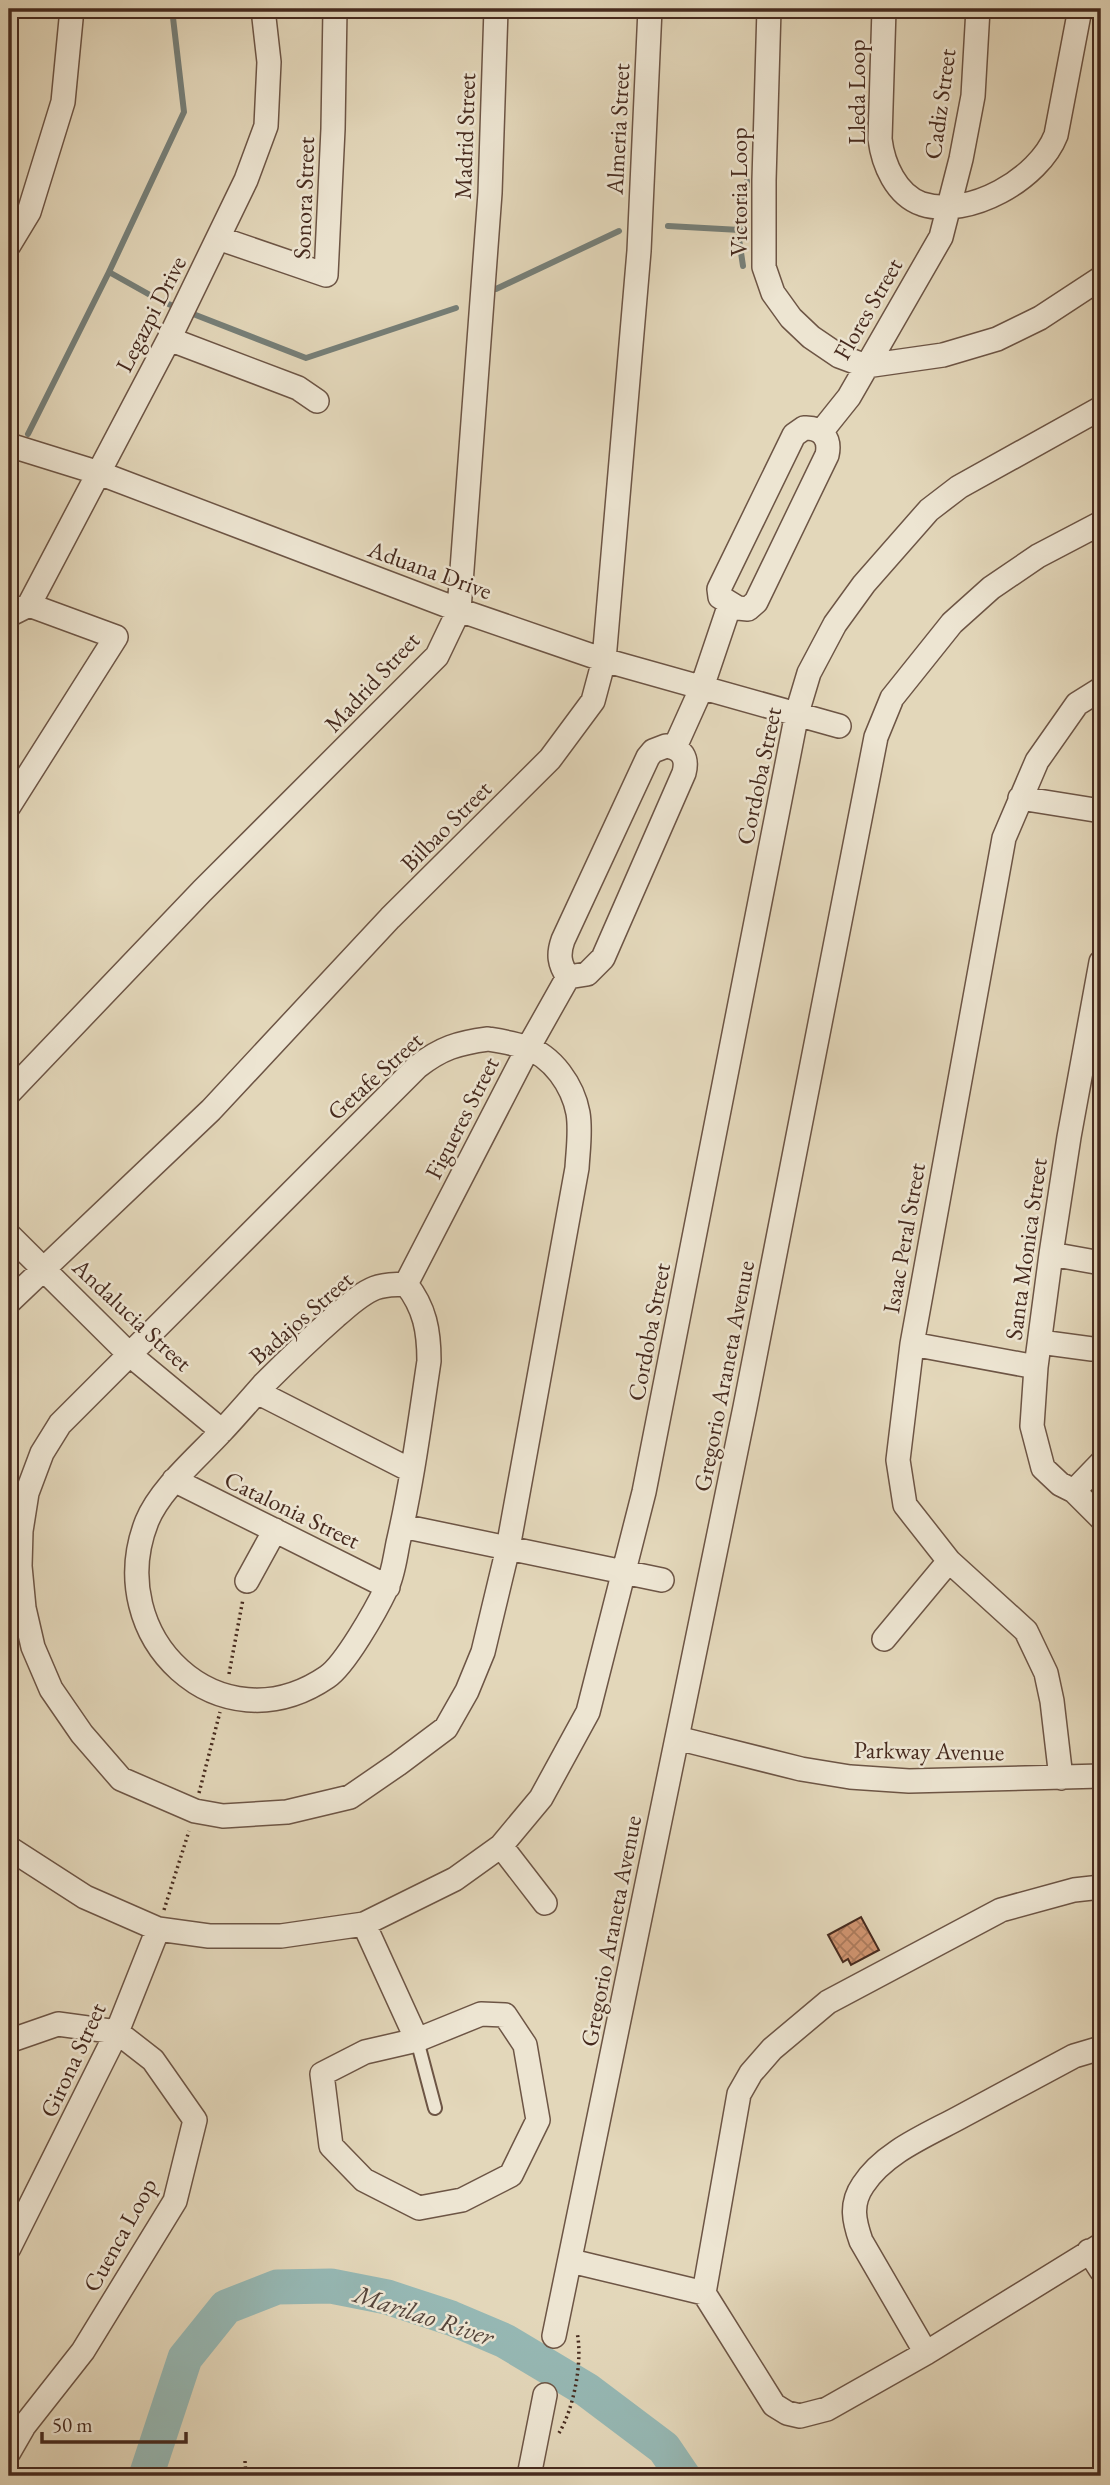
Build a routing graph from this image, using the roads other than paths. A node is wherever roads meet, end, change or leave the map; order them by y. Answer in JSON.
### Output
{"nodes":[{"id":1,"x":72,"y":9,"type":"edge"},
{"id":2,"x":263,"y":9,"type":"edge"},
{"id":3,"x":335,"y":9,"type":"edge"},
{"id":4,"x":496,"y":9,"type":"edge"},
{"id":5,"x":650,"y":9,"type":"edge"},
{"id":6,"x":769,"y":9,"type":"edge"},
{"id":7,"x":884,"y":9,"type":"edge"},
{"id":8,"x":978,"y":9,"type":"edge"},
{"id":9,"x":1080,"y":9,"type":"edge"},
{"id":10,"x":947,"y":206,"type":"junction"},
{"id":11,"x":218,"y":238,"type":"junction"},
{"id":12,"x":9,"y":245,"type":"edge"},
{"id":13,"x":639,"y":251,"type":"joint"},
{"id":14,"x":1101,"y":278,"type":"edge"},
{"id":15,"x":169,"y":339,"type":"junction"},
{"id":16,"x":866,"y":366,"type":"junction"},
{"id":17,"x":317,"y":401,"type":"dead end"},
{"id":18,"x":1101,"y":408,"type":"edge"},
{"id":19,"x":821,"y":432,"type":"junction"},
{"id":20,"x":9,"y":445,"type":"edge"},
{"id":21,"x":99,"y":473,"type":"junction"},
{"id":22,"x":1101,"y":523,"type":"edge"},
{"id":23,"x":730,"y":604,"type":"junction"},
{"id":24,"x":19,"y":610,"type":"edge"},
{"id":25,"x":459,"y":610,"type":"junction"},
{"id":26,"x":604,"y":660,"type":"junction"},
{"id":27,"x":702,"y":687,"type":"junction"},
{"id":28,"x":1101,"y":689,"type":"edge"},
{"id":29,"x":797,"y":713,"type":"junction"},
{"id":30,"x":839,"y":726,"type":"dead end"},
{"id":31,"x":675,"y":747,"type":"junction"},
{"id":32,"x":12,"y":794,"type":"edge"},
{"id":33,"x":1020,"y":798,"type":"junction"},
{"id":34,"x":1101,"y":811,"type":"edge"},
{"id":35,"x":1101,"y":970,"type":"edge"},
{"id":36,"x":568,"y":977,"type":"junction"},
{"id":37,"x":528,"y":1048,"type":"junction"},
{"id":38,"x":9,"y":1093,"type":"edge"},
{"id":39,"x":9,"y":1235,"type":"edge"},
{"id":40,"x":1051,"y":1254,"type":"junction"},
{"id":41,"x":1101,"y":1263,"type":"edge"},
{"id":42,"x":43,"y":1267,"type":"junction"},
{"id":43,"x":406,"y":1284,"type":"junction"},
{"id":44,"x":9,"y":1302,"type":"edge"},
{"id":45,"x":1040,"y":1342,"type":"junction"},
{"id":46,"x":912,"y":1344,"type":"junction"},
{"id":47,"x":1093,"y":1349,"type":"dead end"},
{"id":48,"x":129,"y":1354,"type":"junction"},
{"id":49,"x":1036,"y":1367,"type":"junction"},
{"id":50,"x":257,"y":1392,"type":"junction"},
{"id":51,"x":222,"y":1431,"type":"junction"},
{"id":52,"x":1101,"y":1463,"type":"edge"},
{"id":53,"x":412,"y":1471,"type":"junction"},
{"id":54,"x":174,"y":1480,"type":"junction"},
{"id":55,"x":1074,"y":1492,"type":"junction"},
{"id":56,"x":1101,"y":1518,"type":"edge"},
{"id":57,"x":402,"y":1526,"type":"junction"},
{"id":58,"x":275,"y":1530,"type":"junction"},
{"id":59,"x":508,"y":1548,"type":"junction"},
{"id":60,"x":949,"y":1561,"type":"junction"},
{"id":61,"x":15,"y":1566,"type":"edge"},
{"id":62,"x":625,"y":1573,"type":"junction"},
{"id":63,"x":662,"y":1580,"type":"dead end"},
{"id":64,"x":247,"y":1581,"type":"road end"},
{"id":65,"x":388,"y":1587,"type":"junction"},
{"id":66,"x":884,"y":1639,"type":"dead end"},
{"id":67,"x":677,"y":1738,"type":"junction"},
{"id":68,"x":1101,"y":1776,"type":"edge"},
{"id":69,"x":1061,"y":1777,"type":"junction"},
{"id":70,"x":501,"y":1846,"type":"junction"},
{"id":71,"x":9,"y":1848,"type":"edge"},
{"id":72,"x":1101,"y":1887,"type":"edge"},
{"id":73,"x":545,"y":1903,"type":"dead end"},
{"id":74,"x":364,"y":1924,"type":"junction"},
{"id":75,"x":158,"y":1929,"type":"junction"},
{"id":76,"x":117,"y":2032,"type":"junction"},
{"id":77,"x":417,"y":2040,"type":"junction"},
{"id":78,"x":9,"y":2041,"type":"edge"},
{"id":79,"x":1101,"y":2048,"type":"edge"},
{"id":80,"x":435,"y":2108,"type":"dead end"},
{"id":81,"x":9,"y":2248,"type":"edge"},
{"id":82,"x":1097,"y":2255,"type":"edge"},
{"id":83,"x":571,"y":2262,"type":"junction"},
{"id":84,"x":704,"y":2293,"type":"junction"},
{"id":85,"x":554,"y":2336,"type":"dead end"},
{"id":86,"x":926,"y":2353,"type":"junction"},
{"id":87,"x":545,"y":2395,"type":"dead end"},
{"id":88,"x":9,"y":2452,"type":"edge"},
{"id":89,"x":529,"y":2476,"type":"edge"}],
"edges":[{"from":1,"to":12,"type":"street"},
{"from":2,"to":11,"type":"street","name":"Legazpi Drive"},
{"from":3,"to":11,"type":"street","name":"Sonora Street"},
{"from":4,"to":25,"type":"street","name":"Madrid Street"},
{"from":5,"to":13,"type":"street","name":"Almeria Street"},
{"from":6,"to":16,"type":"street","name":"Victoria Loop"},
{"from":7,"to":10,"type":"street","name":"Lleda Loop"},
{"from":8,"to":10,"type":"street","name":"Cadiz Street"},
{"from":9,"to":10,"type":"street","name":"Lleda Loop"},
{"from":10,"to":16,"type":"street","name":"Flores Street"},
{"from":11,"to":15,"type":"street","name":"Legazpi Drive"},
{"from":13,"to":26,"type":"street","name":"Bilbao Street"},
{"from":14,"to":16,"type":"street"},
{"from":15,"to":17,"type":"street"},
{"from":15,"to":21,"type":"street","name":"Legazpi Drive"},
{"from":16,"to":19,"type":"street","name":"Flores Street"},
{"from":18,"to":29,"type":"street","name":"Cordoba Street"},
{"from":19,"to":23,"type":"street"},
{"from":19,"to":23,"type":"street"},
{"from":20,"to":21,"type":"street","name":"Aduana Drive"},
{"from":21,"to":24,"type":"street","name":"Legazpi Drive"},
{"from":21,"to":25,"type":"street","name":"Aduana Drive"},
{"from":22,"to":67,"type":"street","name":"Gregorio Araneta Avenue"},
{"from":23,"to":27,"type":"street"},
{"from":24,"to":32,"type":"street"},
{"from":25,"to":26,"type":"street","name":"Aduana Drive"},
{"from":25,"to":38,"type":"street","name":"Madrid Street"},
{"from":26,"to":27,"type":"street","name":"Aduana Drive"},
{"from":26,"to":42,"type":"street","name":"Bilbao Street"},
{"from":27,"to":29,"type":"street","name":"Aduana Drive"},
{"from":27,"to":31,"type":"street"},
{"from":28,"to":33,"type":"street","name":"Isaac Peral Street"},
{"from":29,"to":30,"type":"street","name":"Aduana Drive"},
{"from":29,"to":62,"type":"street","name":"Cordoba Street"},
{"from":31,"to":36,"type":"street"},
{"from":31,"to":36,"type":"street"},
{"from":33,"to":34,"type":"street"},
{"from":33,"to":46,"type":"street","name":"Isaac Peral Street"},
{"from":35,"to":40,"type":"street","name":"Santa Monica Street"},
{"from":36,"to":37,"type":"street","name":"Figueres Street"},
{"from":37,"to":43,"type":"street","name":"Figueres Street"},
{"from":37,"to":48,"type":"street","name":"Getafe Street"},
{"from":37,"to":59,"type":"street","name":"Getafe Street"},
{"from":39,"to":42,"type":"street","name":"Andalucia Street"},
{"from":40,"to":41,"type":"street"},
{"from":40,"to":45,"type":"street","name":"Santa Monica Street"},
{"from":42,"to":44,"type":"street","name":"Bilbao Street"},
{"from":42,"to":48,"type":"street","name":"Andalucia Street"},
{"from":43,"to":50,"type":"street","name":"Badajos Street"},
{"from":43,"to":53,"type":"street","name":"Badajos Street"},
{"from":45,"to":47,"type":"street"},
{"from":45,"to":49,"type":"street","name":"Santa Monica Street"},
{"from":46,"to":49,"type":"street"},
{"from":46,"to":60,"type":"street","name":"Isaac Peral Street"},
{"from":48,"to":51,"type":"street","name":"Andalucia Street"},
{"from":48,"to":61,"type":"street","name":"Getafe Street"},
{"from":49,"to":55,"type":"street","name":"Santa Monica Street"},
{"from":50,"to":51,"type":"street","name":"Badajos Street"},
{"from":50,"to":53,"type":"street"},
{"from":51,"to":54,"type":"street","name":"Badajos Street"},
{"from":52,"to":55,"type":"street"},
{"from":53,"to":57,"type":"street","name":"Badajos Street"},
{"from":54,"to":58,"type":"street","name":"Catalonia Street"},
{"from":54,"to":65,"type":"street","name":"Badajos Street"},
{"from":55,"to":56,"type":"street","name":"Santa Monica Street"},
{"from":57,"to":59,"type":"street"},
{"from":57,"to":65,"type":"street","name":"Badajos Street"},
{"from":58,"to":64,"type":"street"},
{"from":58,"to":65,"type":"street","name":"Catalonia Street"},
{"from":59,"to":61,"type":"street","name":"Getafe Street"},
{"from":59,"to":62,"type":"street"},
{"from":60,"to":66,"type":"street"},
{"from":60,"to":69,"type":"street","name":"Isaac Peral Street"},
{"from":62,"to":63,"type":"street"},
{"from":62,"to":70,"type":"street","name":"Cordoba Street"},
{"from":67,"to":69,"type":"street","name":"Parkway Avenue"},
{"from":67,"to":83,"type":"street","name":"Gregorio Araneta Avenue"},
{"from":68,"to":69,"type":"street","name":"Parkway Avenue"},
{"from":70,"to":73,"type":"street"},
{"from":70,"to":74,"type":"street","name":"Cordoba Street"},
{"from":71,"to":75,"type":"street","name":"Cordoba Street"},
{"from":72,"to":84,"type":"street"},
{"from":74,"to":75,"type":"street","name":"Cordoba Street"},
{"from":74,"to":77,"type":"street"},
{"from":75,"to":76,"type":"street","name":"Girona Street"},
{"from":76,"to":78,"type":"street"},
{"from":76,"to":81,"type":"street","name":"Girona Street"},
{"from":76,"to":88,"type":"street","name":"Cuenca Loop"},
{"from":77,"to":77,"type":"street"},
{"from":77,"to":80,"type":"lane"},
{"from":79,"to":86,"type":"street"},
{"from":82,"to":86,"type":"street"},
{"from":83,"to":84,"type":"street"},
{"from":83,"to":85,"type":"street","name":"Gregorio Araneta Avenue"},
{"from":84,"to":86,"type":"street"},
{"from":87,"to":89,"type":"street"}]}
